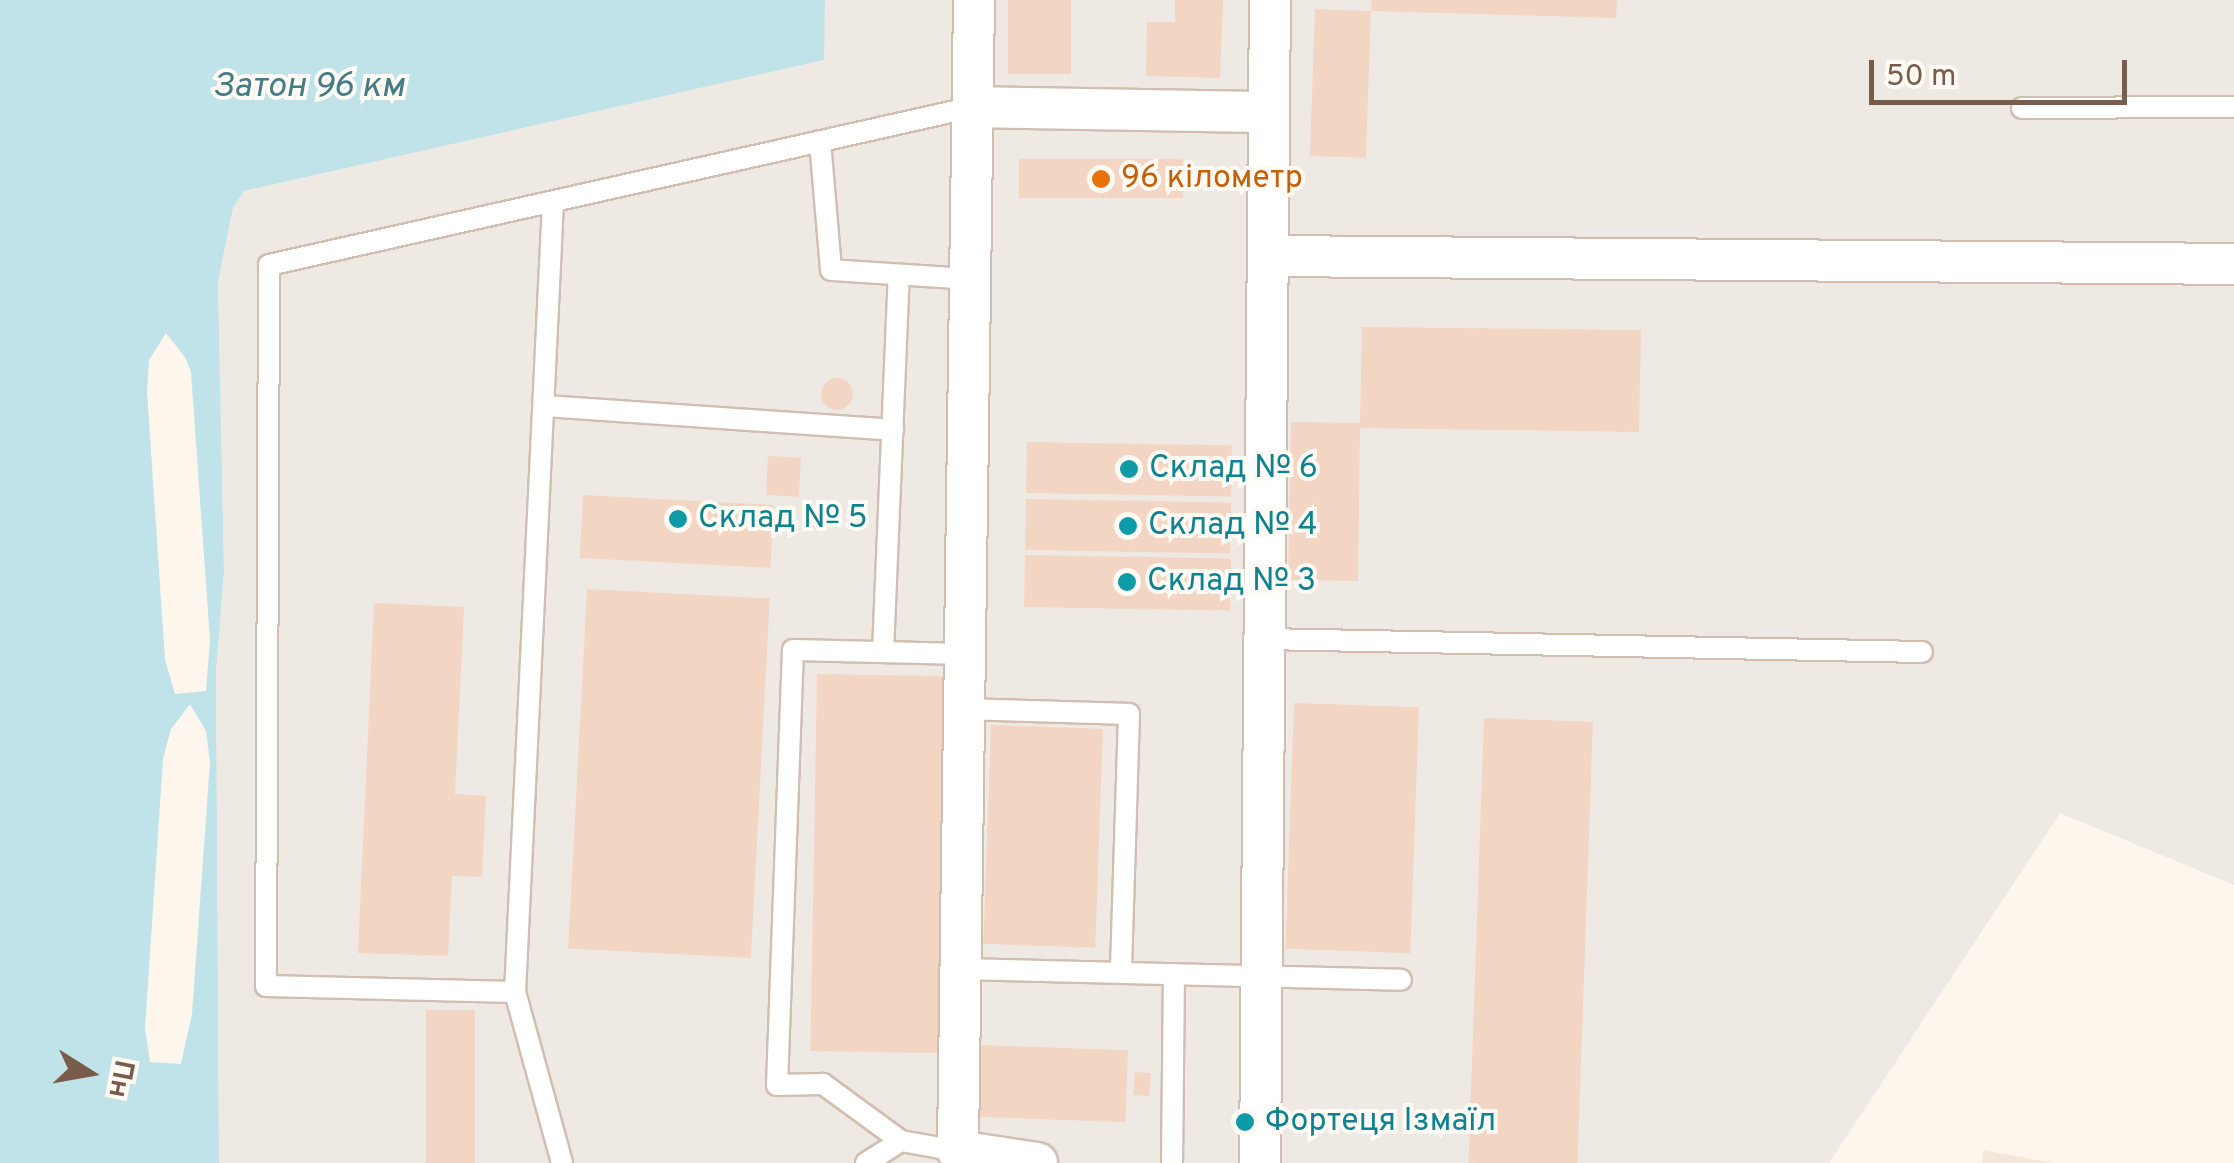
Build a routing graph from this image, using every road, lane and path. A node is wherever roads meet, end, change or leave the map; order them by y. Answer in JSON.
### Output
{"nodes":[{"id":1,"x":974,"y":0,"type":"edge"},
{"id":2,"x":1270,"y":0,"type":"edge"},
{"id":3,"x":972,"y":107,"type":"junction"},
{"id":4,"x":2234,"y":107,"type":"edge"},
{"id":5,"x":2022,"y":108,"type":"dead end"},
{"id":6,"x":1269,"y":112,"type":"junction"},
{"id":7,"x":820,"y":141,"type":"junction"},
{"id":8,"x":553,"y":202,"type":"junction"},
{"id":9,"x":1268,"y":256,"type":"junction"},
{"id":10,"x":2234,"y":264,"type":"edge"},
{"id":11,"x":899,"y":274,"type":"junction"},
{"id":12,"x":970,"y":279,"type":"junction"},
{"id":13,"x":544,"y":406,"type":"junction"},
{"id":14,"x":893,"y":430,"type":"junction"},
{"id":15,"x":1264,"y":640,"type":"junction"},
{"id":16,"x":884,"y":652,"type":"junction"},
{"id":17,"x":1922,"y":652,"type":"dead end"},
{"id":18,"x":965,"y":654,"type":"junction"},
{"id":19,"x":964,"y":709,"type":"junction"},
{"id":20,"x":961,"y":969,"type":"junction"},
{"id":21,"x":1121,"y":973,"type":"junction"},
{"id":22,"x":1174,"y":974,"type":"junction"},
{"id":23,"x":1262,"y":976,"type":"junction"},
{"id":24,"x":1401,"y":980,"type":"dead end"},
{"id":25,"x":515,"y":992,"type":"junction"},
{"id":26,"x":901,"y":1141,"type":"junction"},
{"id":27,"x":957,"y":1157,"type":"edge"},
{"id":28,"x":562,"y":1163,"type":"edge"},
{"id":29,"x":866,"y":1163,"type":"edge"},
{"id":30,"x":1038,"y":1163,"type":"edge"},
{"id":31,"x":1172,"y":1163,"type":"edge"},
{"id":32,"x":1260,"y":1163,"type":"edge"}],
"edges":[{"from":1,"to":3,"type":"street"},
{"from":2,"to":6,"type":"street"},
{"from":3,"to":6,"type":"street"},
{"from":3,"to":7,"type":"lane"},
{"from":3,"to":12,"type":"street"},
{"from":4,"to":5,"type":"lane"},
{"from":6,"to":9,"type":"street"},
{"from":7,"to":8,"type":"lane"},
{"from":7,"to":11,"type":"lane"},
{"from":8,"to":13,"type":"lane"},
{"from":8,"to":25,"type":"lane"},
{"from":9,"to":10,"type":"street"},
{"from":9,"to":15,"type":"street"},
{"from":11,"to":12,"type":"lane"},
{"from":11,"to":14,"type":"lane"},
{"from":12,"to":18,"type":"street"},
{"from":13,"to":14,"type":"lane"},
{"from":13,"to":25,"type":"lane"},
{"from":14,"to":16,"type":"lane"},
{"from":15,"to":17,"type":"lane"},
{"from":15,"to":23,"type":"street"},
{"from":16,"to":18,"type":"lane"},
{"from":16,"to":26,"type":"lane"},
{"from":18,"to":19,"type":"street"},
{"from":19,"to":20,"type":"street"},
{"from":19,"to":21,"type":"lane"},
{"from":20,"to":21,"type":"lane"},
{"from":20,"to":27,"type":"street"},
{"from":21,"to":22,"type":"lane"},
{"from":22,"to":23,"type":"lane"},
{"from":22,"to":31,"type":"lane"},
{"from":23,"to":24,"type":"lane"},
{"from":23,"to":32,"type":"street"},
{"from":25,"to":28,"type":"lane"},
{"from":26,"to":27,"type":"lane"},
{"from":26,"to":29,"type":"lane"},
{"from":27,"to":30,"type":"street"}]}
